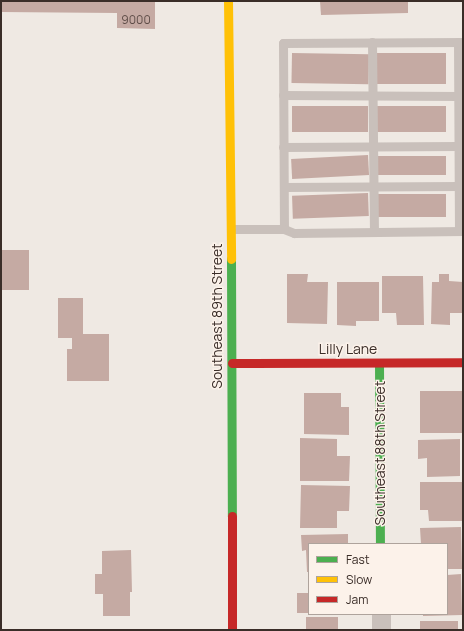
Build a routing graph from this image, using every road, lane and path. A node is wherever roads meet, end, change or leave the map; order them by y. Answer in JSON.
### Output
{"nodes":[{"id":1,"x":228,"y":1,"type":"edge"},
{"id":2,"x":372,"y":42,"type":"junction"},
{"id":3,"x":460,"y":42,"type":"edge"},
{"id":4,"x":283,"y":95,"type":"junction"},
{"id":5,"x":373,"y":95,"type":"junction"},
{"id":6,"x":458,"y":96,"type":"junction"},
{"id":7,"x":460,"y":141,"type":"edge"},
{"id":8,"x":283,"y":146,"type":"junction"},
{"id":9,"x":374,"y":146,"type":"junction"},
{"id":10,"x":374,"y":186,"type":"junction"},
{"id":11,"x":459,"y":186,"type":"junction"},
{"id":12,"x":284,"y":187,"type":"junction"},
{"id":13,"x":284,"y":229,"type":"junction"},
{"id":14,"x":231,"y":230,"type":"junction"},
{"id":15,"x":461,"y":231,"type":"edge"},
{"id":16,"x":374,"y":232,"type":"junction"},
{"id":17,"x":463,"y":362,"type":"edge"},
{"id":18,"x":232,"y":363,"type":"junction"},
{"id":19,"x":379,"y":363,"type":"junction"},
{"id":20,"x":380,"y":543,"type":"edge"},
{"id":21,"x":381,"y":615,"type":"edge"},
{"id":22,"x":232,"y":630,"type":"edge"},
{"id":23,"x":381,"y":630,"type":"edge"}],
"edges":[{"from":1,"to":14,"type":"street","name":"Southeast 89th Street"},
{"from":2,"to":3,"type":"lane"},
{"from":2,"to":4,"type":"lane"},
{"from":2,"to":5,"type":"lane"},
{"from":3,"to":6,"type":"lane"},
{"from":4,"to":5,"type":"lane"},
{"from":4,"to":8,"type":"lane"},
{"from":5,"to":6,"type":"lane"},
{"from":5,"to":9,"type":"lane"},
{"from":6,"to":7,"type":"lane"},
{"from":7,"to":9,"type":"lane"},
{"from":7,"to":11,"type":"lane"},
{"from":8,"to":9,"type":"lane"},
{"from":8,"to":12,"type":"lane"},
{"from":9,"to":10,"type":"lane"},
{"from":10,"to":11,"type":"lane"},
{"from":10,"to":12,"type":"lane"},
{"from":10,"to":16,"type":"lane"},
{"from":11,"to":15,"type":"lane"},
{"from":12,"to":13,"type":"lane"},
{"from":13,"to":14,"type":"lane"},
{"from":13,"to":16,"type":"lane"},
{"from":14,"to":18,"type":"street","name":"Southeast 89th Street"},
{"from":15,"to":16,"type":"lane"},
{"from":17,"to":19,"type":"street","name":"Lilly Lane"},
{"from":18,"to":19,"type":"street","name":"Lilly Lane"},
{"from":18,"to":22,"type":"street","name":"Southeast 89th Street"},
{"from":19,"to":20,"type":"street","name":"Southeast 88th Street"},
{"from":21,"to":23,"type":"street"}]}
